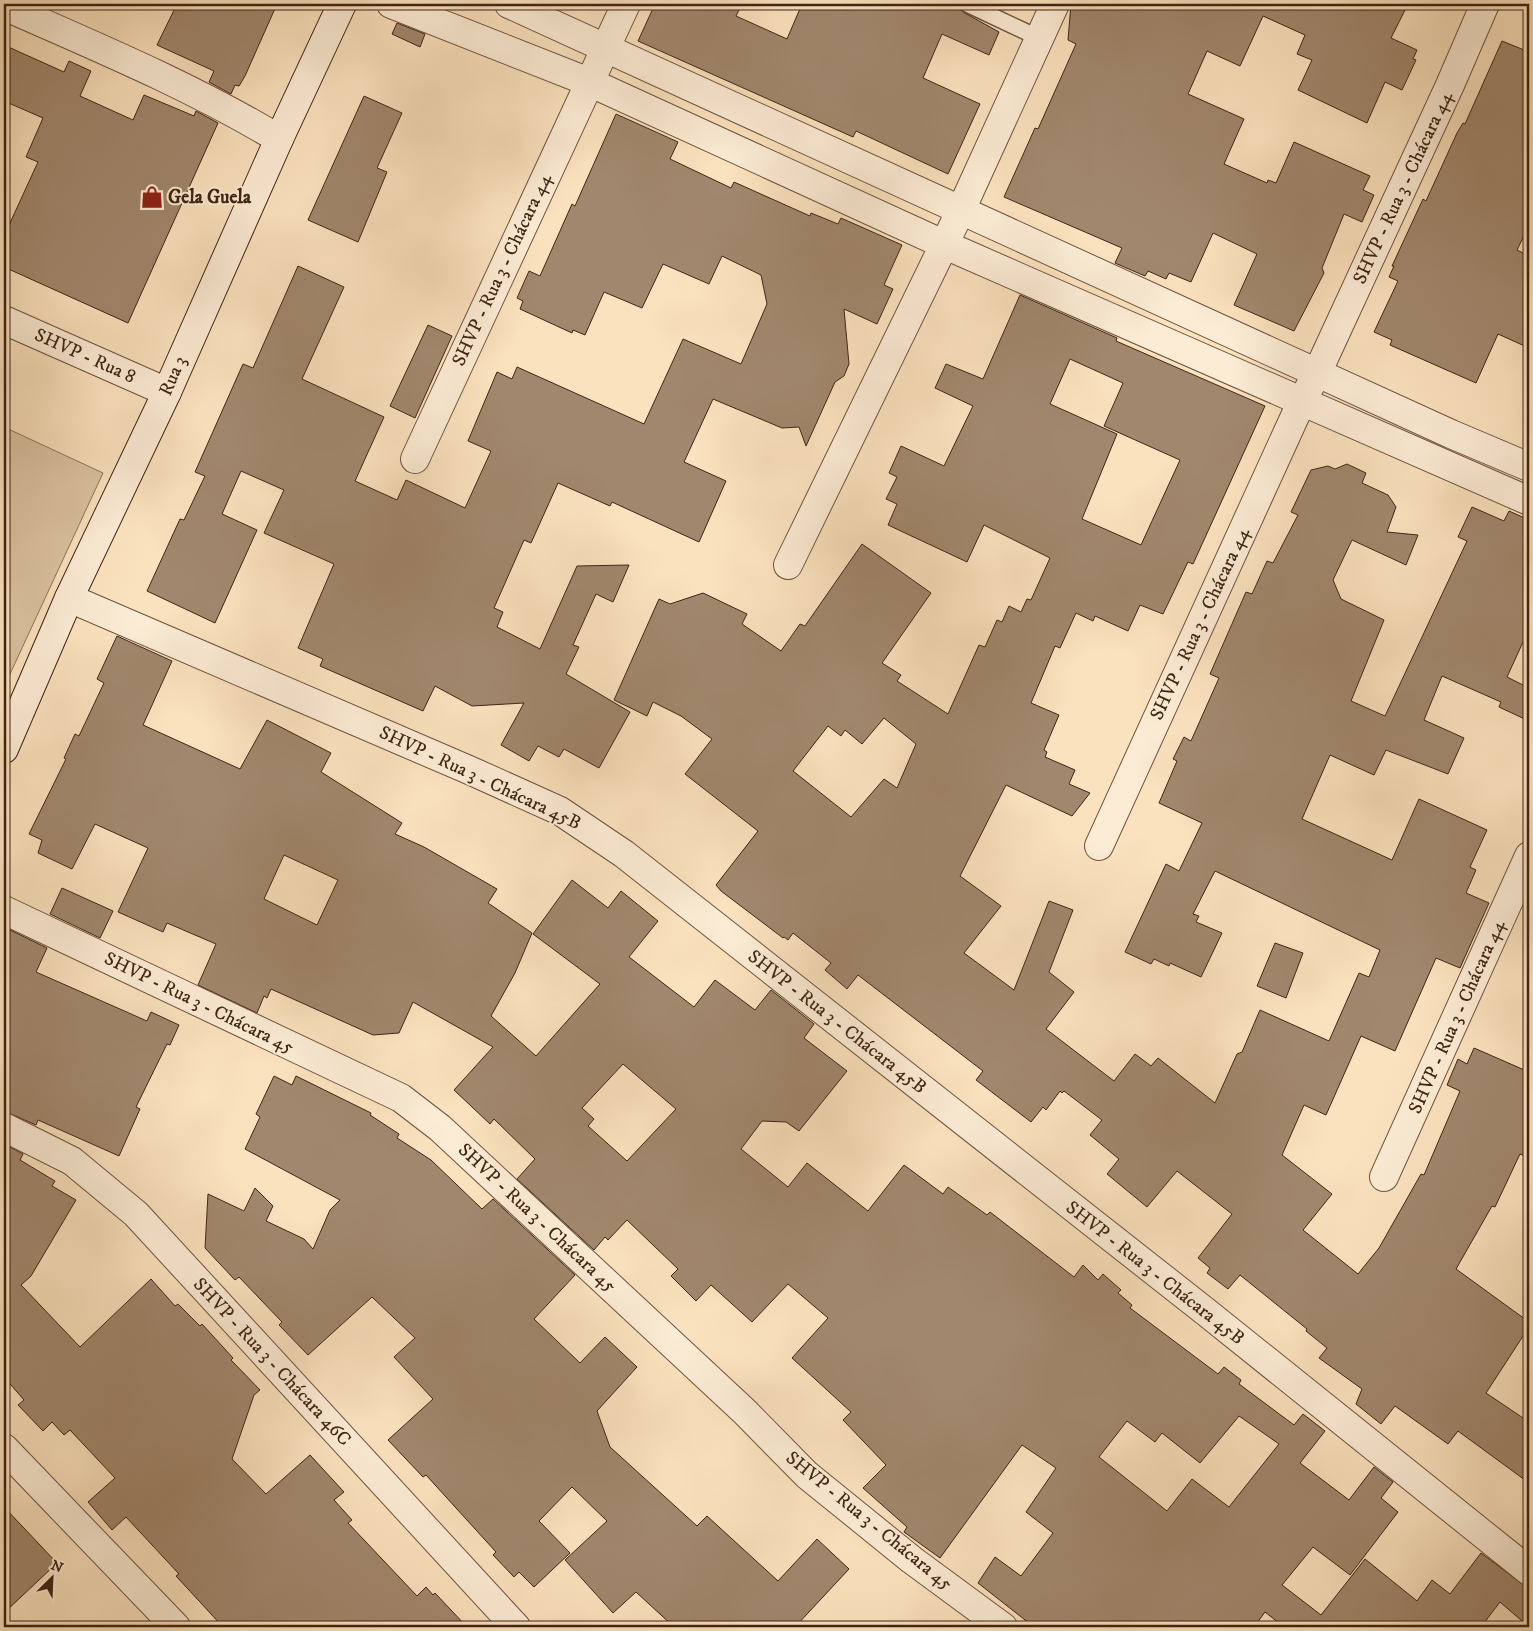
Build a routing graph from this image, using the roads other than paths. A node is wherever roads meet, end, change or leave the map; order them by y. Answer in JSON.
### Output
{"nodes":[{"id":1,"x":342,"y":4,"type":"edge"},
{"id":2,"x":392,"y":4,"type":"edge"},
{"id":3,"x":509,"y":4,"type":"edge"},
{"id":4,"x":626,"y":4,"type":"edge"},
{"id":5,"x":967,"y":4,"type":"edge"},
{"id":6,"x":1055,"y":4,"type":"edge"},
{"id":7,"x":1484,"y":4,"type":"edge"},
{"id":8,"x":4,"y":6,"type":"edge"},
{"id":9,"x":1039,"y":38,"type":"junction"},
{"id":10,"x":490,"y":43,"type":"junction"},
{"id":11,"x":606,"y":48,"type":"junction"},
{"id":12,"x":589,"y":82,"type":"junction"},
{"id":13,"x":279,"y":139,"type":"junction"},
{"id":14,"x":961,"y":210,"type":"junction"},
{"id":15,"x":943,"y":244,"type":"junction"},
{"id":16,"x":4,"y":320,"type":"edge"},
{"id":17,"x":1318,"y":372,"type":"junction"},
{"id":18,"x":167,"y":392,"type":"junction"},
{"id":19,"x":1302,"y":403,"type":"junction"},
{"id":20,"x":415,"y":459,"type":"dead end"},
{"id":21,"x":1529,"y":468,"type":"edge"},
{"id":22,"x":1529,"y":501,"type":"edge"},
{"id":23,"x":788,"y":565,"type":"dead end"},
{"id":24,"x":69,"y":598,"type":"junction"},
{"id":25,"x":4,"y":749,"type":"edge"},
{"id":26,"x":1099,"y":846,"type":"dead end"},
{"id":27,"x":1529,"y":856,"type":"edge"},
{"id":28,"x":4,"y":910,"type":"edge"},
{"id":29,"x":4,"y":1127,"type":"edge"},
{"id":30,"x":1384,"y":1177,"type":"dead end"},
{"id":31,"x":4,"y":1448,"type":"edge"},
{"id":32,"x":1529,"y":1571,"type":"edge"},
{"id":33,"x":176,"y":1627,"type":"edge"},
{"id":34,"x":516,"y":1627,"type":"edge"},
{"id":35,"x":1003,"y":1627,"type":"edge"}],
"edges":[{"from":1,"to":13,"type":"street","name":"Rua 3"},
{"from":2,"to":10,"type":"street"},
{"from":3,"to":10,"type":"street"},
{"from":3,"to":11,"type":"street"},
{"from":4,"to":11,"type":"street","name":"SHVP - Rua 3 - Chácara 44"},
{"from":5,"to":9,"type":"lane"},
{"from":6,"to":9,"type":"street"},
{"from":7,"to":17,"type":"street","name":"SHVP - Rua 3 - Chácara 44"},
{"from":8,"to":13,"type":"street"},
{"from":9,"to":14,"type":"street"},
{"from":10,"to":12,"type":"street"},
{"from":11,"to":12,"type":"street","name":"SHVP - Rua 3 - Chácara 44"},
{"from":11,"to":14,"type":"street"},
{"from":12,"to":15,"type":"street"},
{"from":12,"to":20,"type":"street","name":"SHVP - Rua 3 - Chácara 44"},
{"from":13,"to":18,"type":"street","name":"Rua 3"},
{"from":14,"to":15,"type":"street"},
{"from":14,"to":17,"type":"street"},
{"from":15,"to":19,"type":"street"},
{"from":15,"to":23,"type":"street"},
{"from":16,"to":18,"type":"street","name":"SHVP - Rua 8"},
{"from":17,"to":19,"type":"street","name":"SHVP - Rua 3 - Chácara 44"},
{"from":17,"to":21,"type":"street"},
{"from":18,"to":24,"type":"street","name":"Rua 3"},
{"from":19,"to":22,"type":"street"},
{"from":19,"to":26,"type":"street","name":"SHVP - Rua 3 - Chácara 44"},
{"from":24,"to":25,"type":"street","name":"Rua 3"},
{"from":24,"to":32,"type":"street","name":"SHVP - Rua 3 - Chácara 45B"},
{"from":27,"to":30,"type":"street","name":"SHVP - Rua 3 - Chácara 44"},
{"from":28,"to":35,"type":"street","name":"SHVP - Rua 3 - Chácara 45"},
{"from":29,"to":34,"type":"street","name":"SHVP - Rua 3 - Chácara 46C"},
{"from":31,"to":33,"type":"street"}]}
